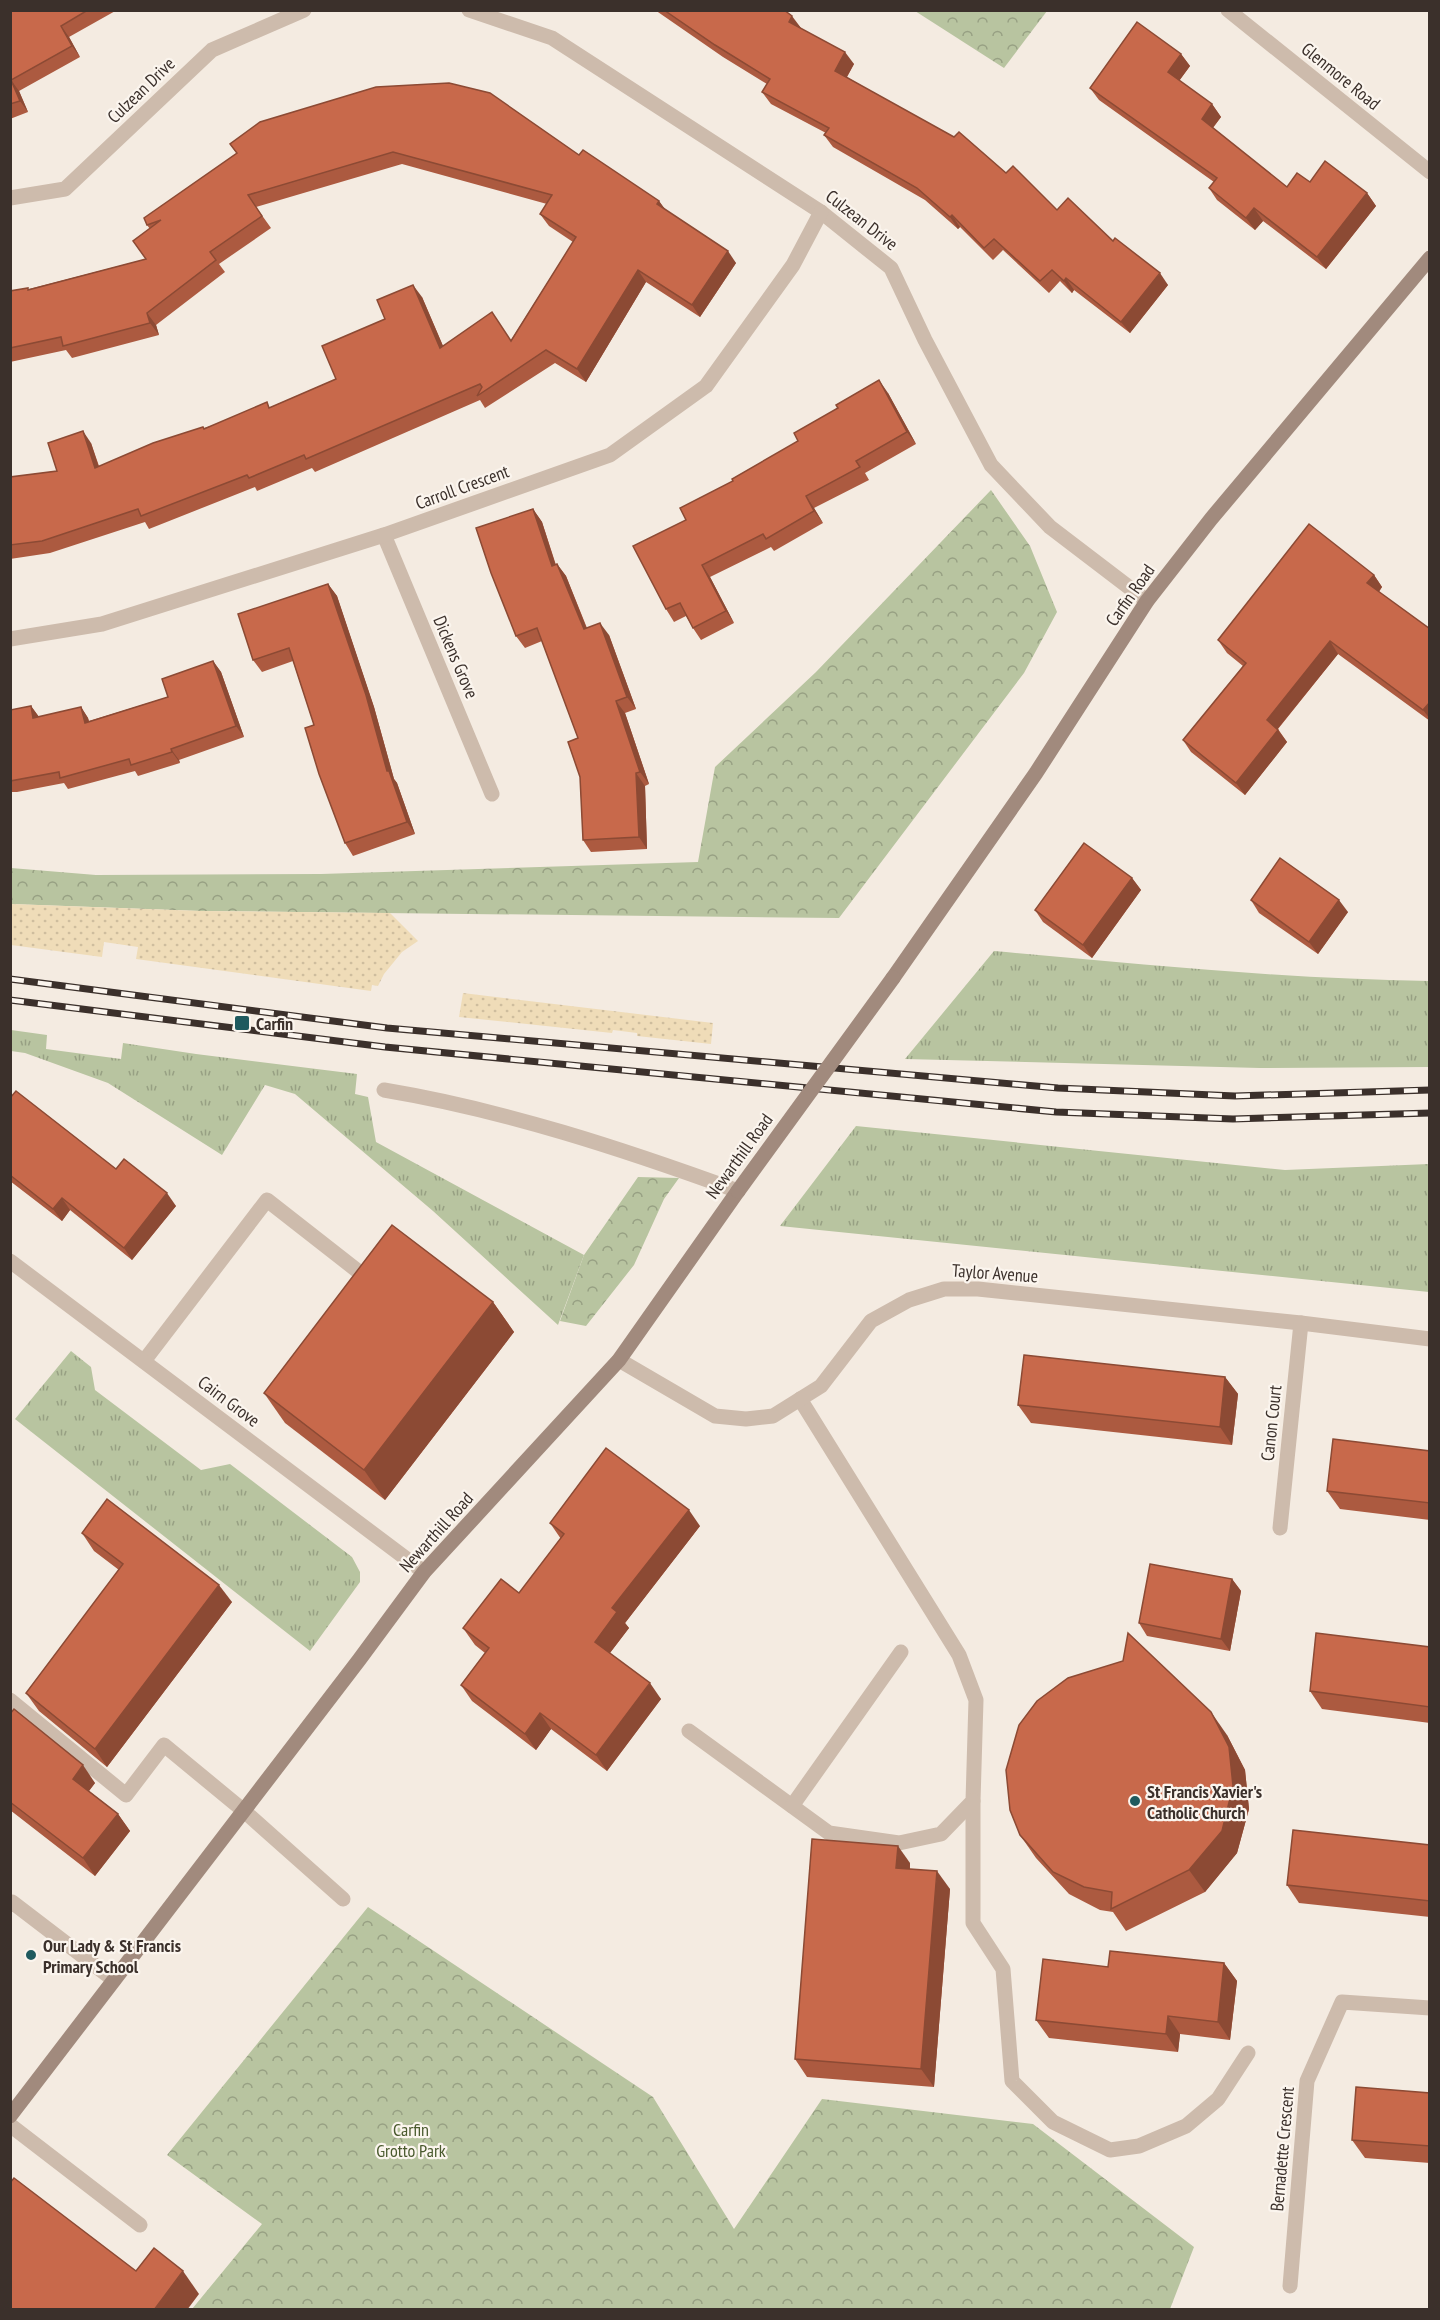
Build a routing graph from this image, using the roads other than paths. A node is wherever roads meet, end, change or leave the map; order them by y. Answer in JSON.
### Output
{"nodes":[{"id":1,"x":304,"y":10,"type":"edge"},
{"id":2,"x":469,"y":10,"type":"edge"},
{"id":3,"x":1228,"y":10,"type":"edge"},
{"id":4,"x":1430,"y":172,"type":"edge"},
{"id":5,"x":10,"y":198,"type":"edge"},
{"id":6,"x":821,"y":212,"type":"junction"},
{"id":7,"x":1430,"y":258,"type":"edge"},
{"id":8,"x":384,"y":535,"type":"junction"},
{"id":9,"x":1147,"y":601,"type":"junction"},
{"id":10,"x":10,"y":639,"type":"edge"},
{"id":11,"x":492,"y":794,"type":"dead end"},
{"id":12,"x":893,"y":978,"type":"joint"},
{"id":13,"x":384,"y":1090,"type":"dead end"},
{"id":14,"x":738,"y":1191,"type":"junction"},
{"id":15,"x":10,"y":1261,"type":"edge"},
{"id":16,"x":359,"y":1272,"type":"edge"},
{"id":17,"x":1300,"y":1323,"type":"junction"},
{"id":18,"x":1430,"y":1339,"type":"edge"},
{"id":19,"x":619,"y":1360,"type":"junction"},
{"id":20,"x":144,"y":1361,"type":"junction"},
{"id":21,"x":800,"y":1399,"type":"junction"},
{"id":22,"x":1280,"y":1528,"type":"dead end"},
{"id":23,"x":424,"y":1572,"type":"junction"},
{"id":24,"x":902,"y":1652,"type":"dead end"},
{"id":25,"x":10,"y":1700,"type":"edge"},
{"id":26,"x":689,"y":1731,"type":"dead end"},
{"id":27,"x":973,"y":1801,"type":"junction"},
{"id":28,"x":792,"y":1806,"type":"junction"},
{"id":29,"x":244,"y":1811,"type":"junction"},
{"id":30,"x":343,"y":1899,"type":"dead end"},
{"id":31,"x":10,"y":1905,"type":"edge"},
{"id":32,"x":114,"y":1980,"type":"junction"},
{"id":33,"x":1430,"y":2008,"type":"edge"},
{"id":34,"x":1248,"y":2053,"type":"dead end"},
{"id":35,"x":10,"y":2116,"type":"edge"},
{"id":36,"x":10,"y":2126,"type":"edge"},
{"id":37,"x":140,"y":2225,"type":"dead end"},
{"id":38,"x":1290,"y":2286,"type":"dead end"}],
"edges":[{"from":1,"to":5,"type":"street","name":"Culzean Drive"},
{"from":2,"to":6,"type":"street","name":"Culzean Drive"},
{"from":3,"to":4,"type":"street","name":"Glenmore Road"},
{"from":6,"to":8,"type":"street","name":"Carroll Crescent"},
{"from":6,"to":9,"type":"street","name":"Culzean Drive"},
{"from":7,"to":9,"type":"main road","name":"Carfin Road"},
{"from":8,"to":10,"type":"street","name":"Carroll Crescent"},
{"from":8,"to":11,"type":"street","name":"Dickens Grove"},
{"from":9,"to":12,"type":"main road","name":"Carfin Road"},
{"from":12,"to":14,"type":"main road","name":"Newarthill Road","bridge":true},
{"from":13,"to":14,"type":"street"},
{"from":14,"to":19,"type":"main road","name":"Newarthill Road"},
{"from":15,"to":20,"type":"street","name":"Cairn Grove"},
{"from":16,"to":20,"type":"street"},
{"from":17,"to":18,"type":"street","name":"Taylor Avenue"},
{"from":17,"to":21,"type":"street","name":"Taylor Avenue"},
{"from":17,"to":22,"type":"street","name":"Canon Court"},
{"from":19,"to":21,"type":"street","name":"Taylor Avenue"},
{"from":19,"to":23,"type":"main road","name":"Newarthill Road"},
{"from":20,"to":23,"type":"street","name":"Cairn Grove"},
{"from":21,"to":27,"type":"street"},
{"from":23,"to":29,"type":"main road","name":"Newarthill Road"},
{"from":24,"to":28,"type":"street"},
{"from":25,"to":29,"type":"street"},
{"from":26,"to":28,"type":"street"},
{"from":27,"to":28,"type":"street"},
{"from":27,"to":34,"type":"street"},
{"from":29,"to":30,"type":"street"},
{"from":29,"to":32,"type":"main road","name":"Newarthill Road"},
{"from":31,"to":32,"type":"street"},
{"from":32,"to":35,"type":"main road","name":"Newarthill Road"},
{"from":33,"to":38,"type":"street","name":"Bernadette Crescent"},
{"from":36,"to":37,"type":"street"}]}
